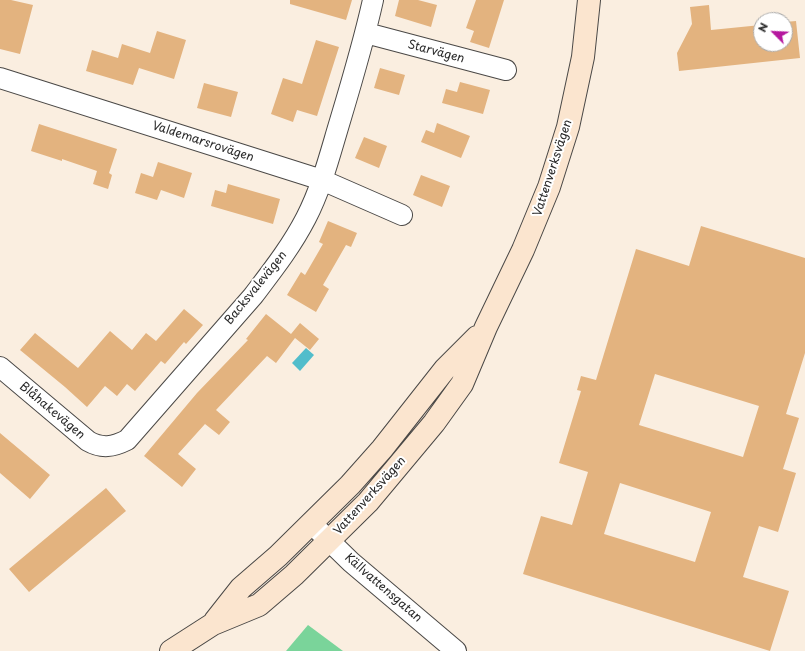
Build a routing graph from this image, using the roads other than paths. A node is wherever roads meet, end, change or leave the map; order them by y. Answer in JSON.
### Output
{"nodes":[{"id":1,"x":373,"y":0,"type":"edge"},
{"id":2,"x":589,"y":0,"type":"edge"},
{"id":3,"x":366,"y":33,"type":"junction"},
{"id":4,"x":506,"y":70,"type":"dead end"},
{"id":5,"x":0,"y":78,"type":"edge"},
{"id":6,"x":322,"y":180,"type":"junction"},
{"id":7,"x":402,"y":215,"type":"dead end"},
{"id":8,"x":486,"y":327,"type":"junction"},
{"id":9,"x":0,"y":367,"type":"edge"},
{"id":10,"x":109,"y":447,"type":"joint"},
{"id":11,"x":311,"y":523,"type":"junction"},
{"id":12,"x":329,"y":541,"type":"junction"},
{"id":13,"x":213,"y":624,"type":"junction"},
{"id":14,"x":172,"y":651,"type":"edge"},
{"id":15,"x":456,"y":651,"type":"edge"}],
"edges":[{"from":1,"to":3,"type":"street","name":"Backsvalevägen"},
{"from":2,"to":8,"type":"street","name":"Vattenverksvägen"},
{"from":3,"to":4,"type":"street","name":"Starvägen"},
{"from":3,"to":6,"type":"street","name":"Backsvalevägen"},
{"from":5,"to":6,"type":"street","name":"Valdemarsrovägen"},
{"from":6,"to":7,"type":"street","name":"Valdemarsrovägen"},
{"from":6,"to":10,"type":"street","name":"Backsvalevägen"},
{"from":8,"to":11,"type":"street","name":"Vattenverksvägen"},
{"from":8,"to":12,"type":"street","name":"Vattenverksvägen"},
{"from":9,"to":10,"type":"street","name":"Blåhakevägen"},
{"from":11,"to":12,"type":"street","name":"Källvattensgatan"},
{"from":11,"to":13,"type":"street","name":"Vattenverksvägen"},
{"from":12,"to":13,"type":"street","name":"Vattenverksvägen"},
{"from":12,"to":15,"type":"street","name":"Källvattensgatan"},
{"from":13,"to":14,"type":"street","name":"Vattenverksvägen"}]}
